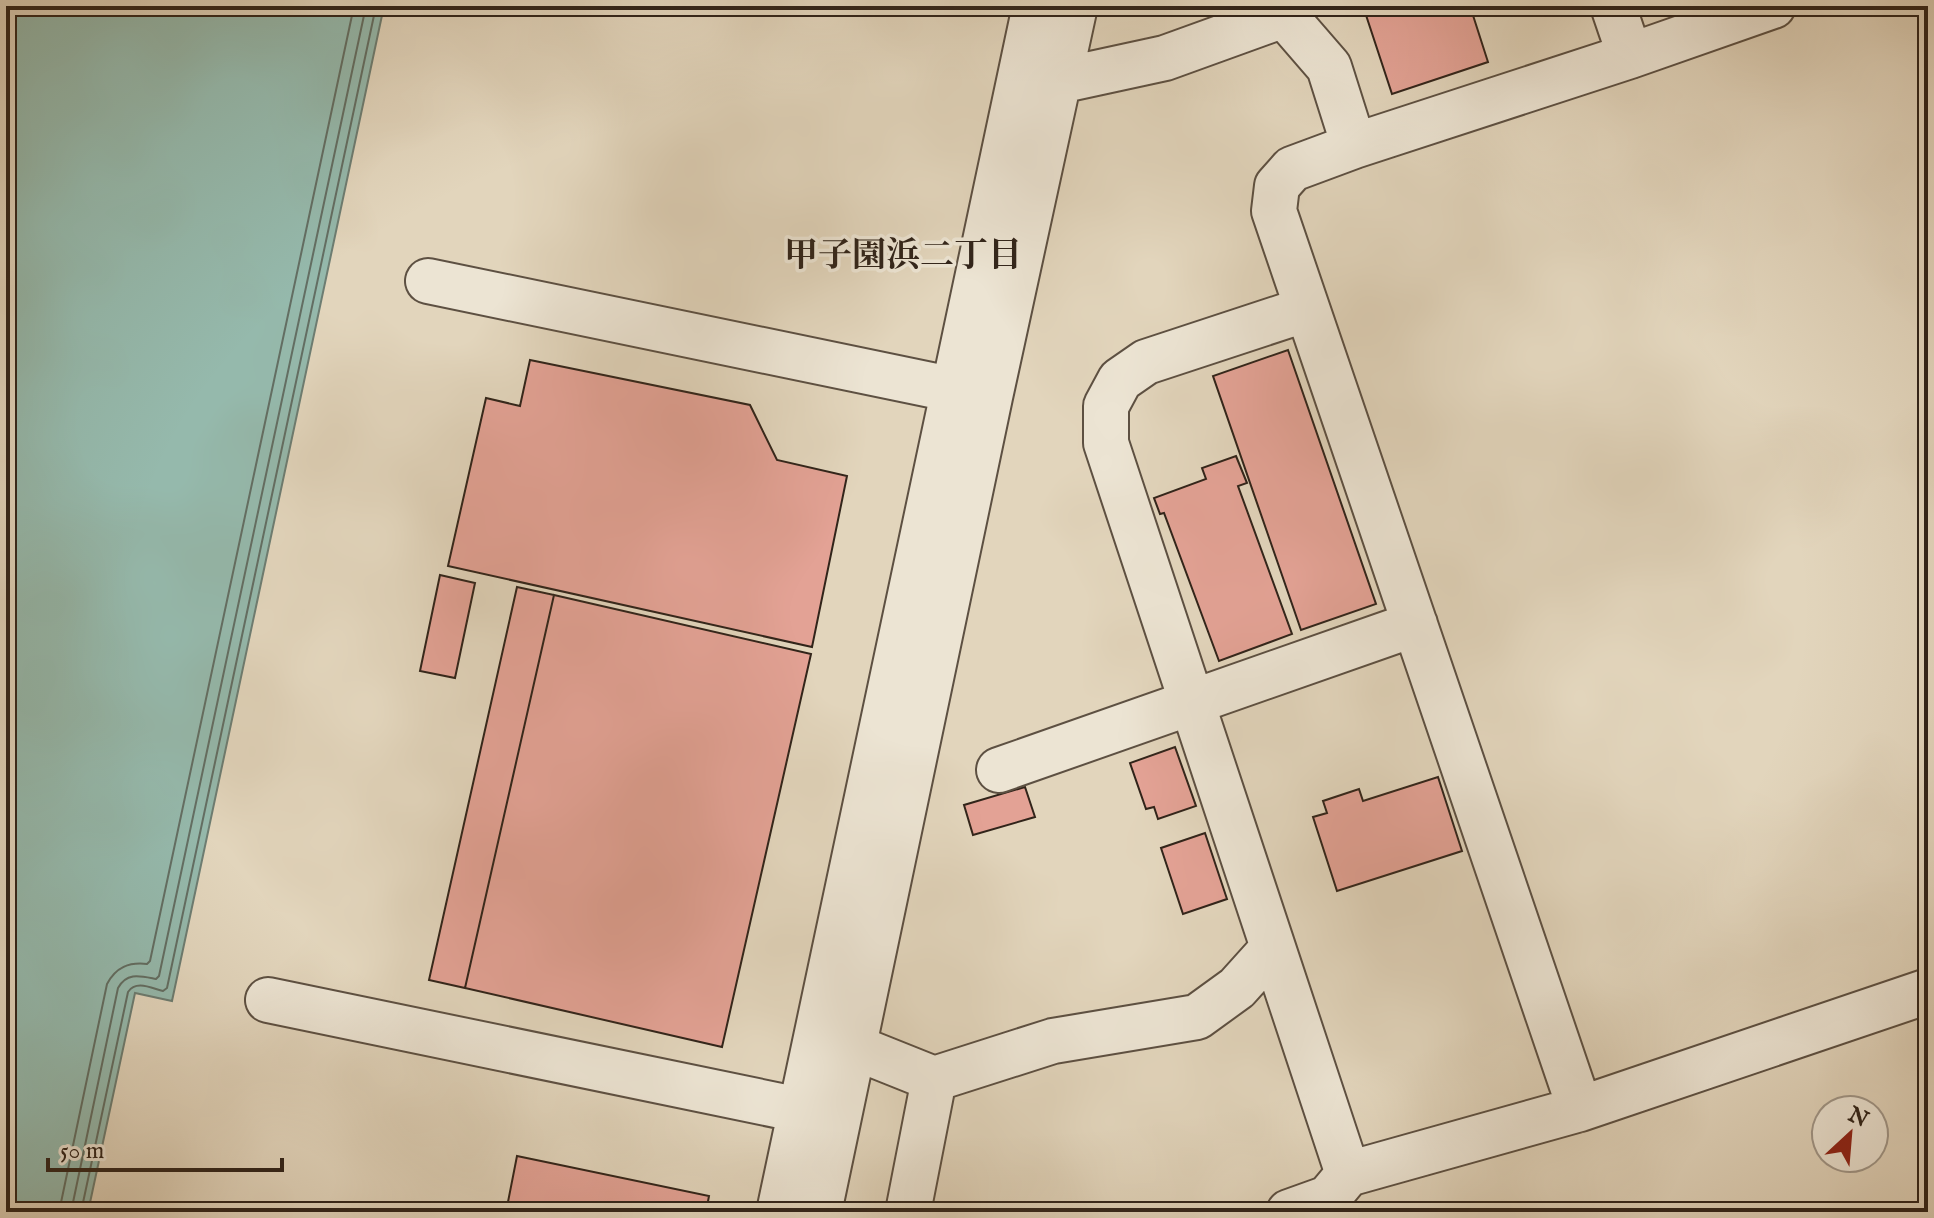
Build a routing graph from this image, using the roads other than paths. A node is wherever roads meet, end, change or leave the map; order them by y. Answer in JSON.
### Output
{"nodes":[{"id":1,"x":1035,"y":6,"type":"edge"},
{"id":2,"x":1075,"y":6,"type":"edge"},
{"id":3,"x":1613,"y":6,"type":"edge"},
{"id":4,"x":1773,"y":6,"type":"edge"},
{"id":5,"x":1284,"y":10,"type":"edge"},
{"id":6,"x":1630,"y":56,"type":"junction"},
{"id":7,"x":1059,"y":81,"type":"junction"},
{"id":8,"x":1354,"y":146,"type":"junction"},
{"id":9,"x":428,"y":281,"type":"dead end"},
{"id":10,"x":1307,"y":309,"type":"junction"},
{"id":11,"x":972,"y":393,"type":"junction"},
{"id":12,"x":1415,"y":624,"type":"junction"},
{"id":13,"x":1192,"y":702,"type":"junction"},
{"id":14,"x":999,"y":770,"type":"dead end"},
{"id":15,"x":1273,"y":948,"type":"junction"},
{"id":16,"x":1928,"y":991,"type":"edge"},
{"id":17,"x":268,"y":1000,"type":"dead end"},
{"id":18,"x":854,"y":1047,"type":"junction"},
{"id":19,"x":934,"y":1079,"type":"junction"},
{"id":20,"x":1580,"y":1109,"type":"junction"},
{"id":21,"x":820,"y":1114,"type":"junction"},
{"id":22,"x":1348,"y":1174,"type":"junction"},
{"id":23,"x":832,"y":1209,"type":"edge"},
{"id":24,"x":779,"y":1212,"type":"edge"},
{"id":25,"x":908,"y":1212,"type":"edge"},
{"id":26,"x":1289,"y":1212,"type":"edge"}],
"edges":[{"from":1,"to":11,"type":"lane"},
{"from":2,"to":7,"type":"lane"},
{"from":3,"to":6,"type":"lane"},
{"from":4,"to":6,"type":"lane"},
{"from":5,"to":7,"type":"lane"},
{"from":5,"to":8,"type":"lane"},
{"from":6,"to":8,"type":"lane"},
{"from":7,"to":11,"type":"lane"},
{"from":8,"to":10,"type":"lane"},
{"from":9,"to":11,"type":"lane"},
{"from":10,"to":12,"type":"lane"},
{"from":10,"to":13,"type":"lane"},
{"from":11,"to":18,"type":"lane"},
{"from":11,"to":21,"type":"lane"},
{"from":12,"to":13,"type":"lane"},
{"from":12,"to":20,"type":"lane"},
{"from":13,"to":14,"type":"lane"},
{"from":13,"to":15,"type":"lane"},
{"from":15,"to":19,"type":"lane"},
{"from":15,"to":22,"type":"lane"},
{"from":16,"to":20,"type":"lane"},
{"from":17,"to":21,"type":"lane"},
{"from":18,"to":19,"type":"lane"},
{"from":18,"to":21,"type":"lane"},
{"from":19,"to":25,"type":"lane"},
{"from":20,"to":22,"type":"lane"},
{"from":21,"to":23,"type":"lane"},
{"from":21,"to":24,"type":"lane"},
{"from":22,"to":26,"type":"lane"}]}
